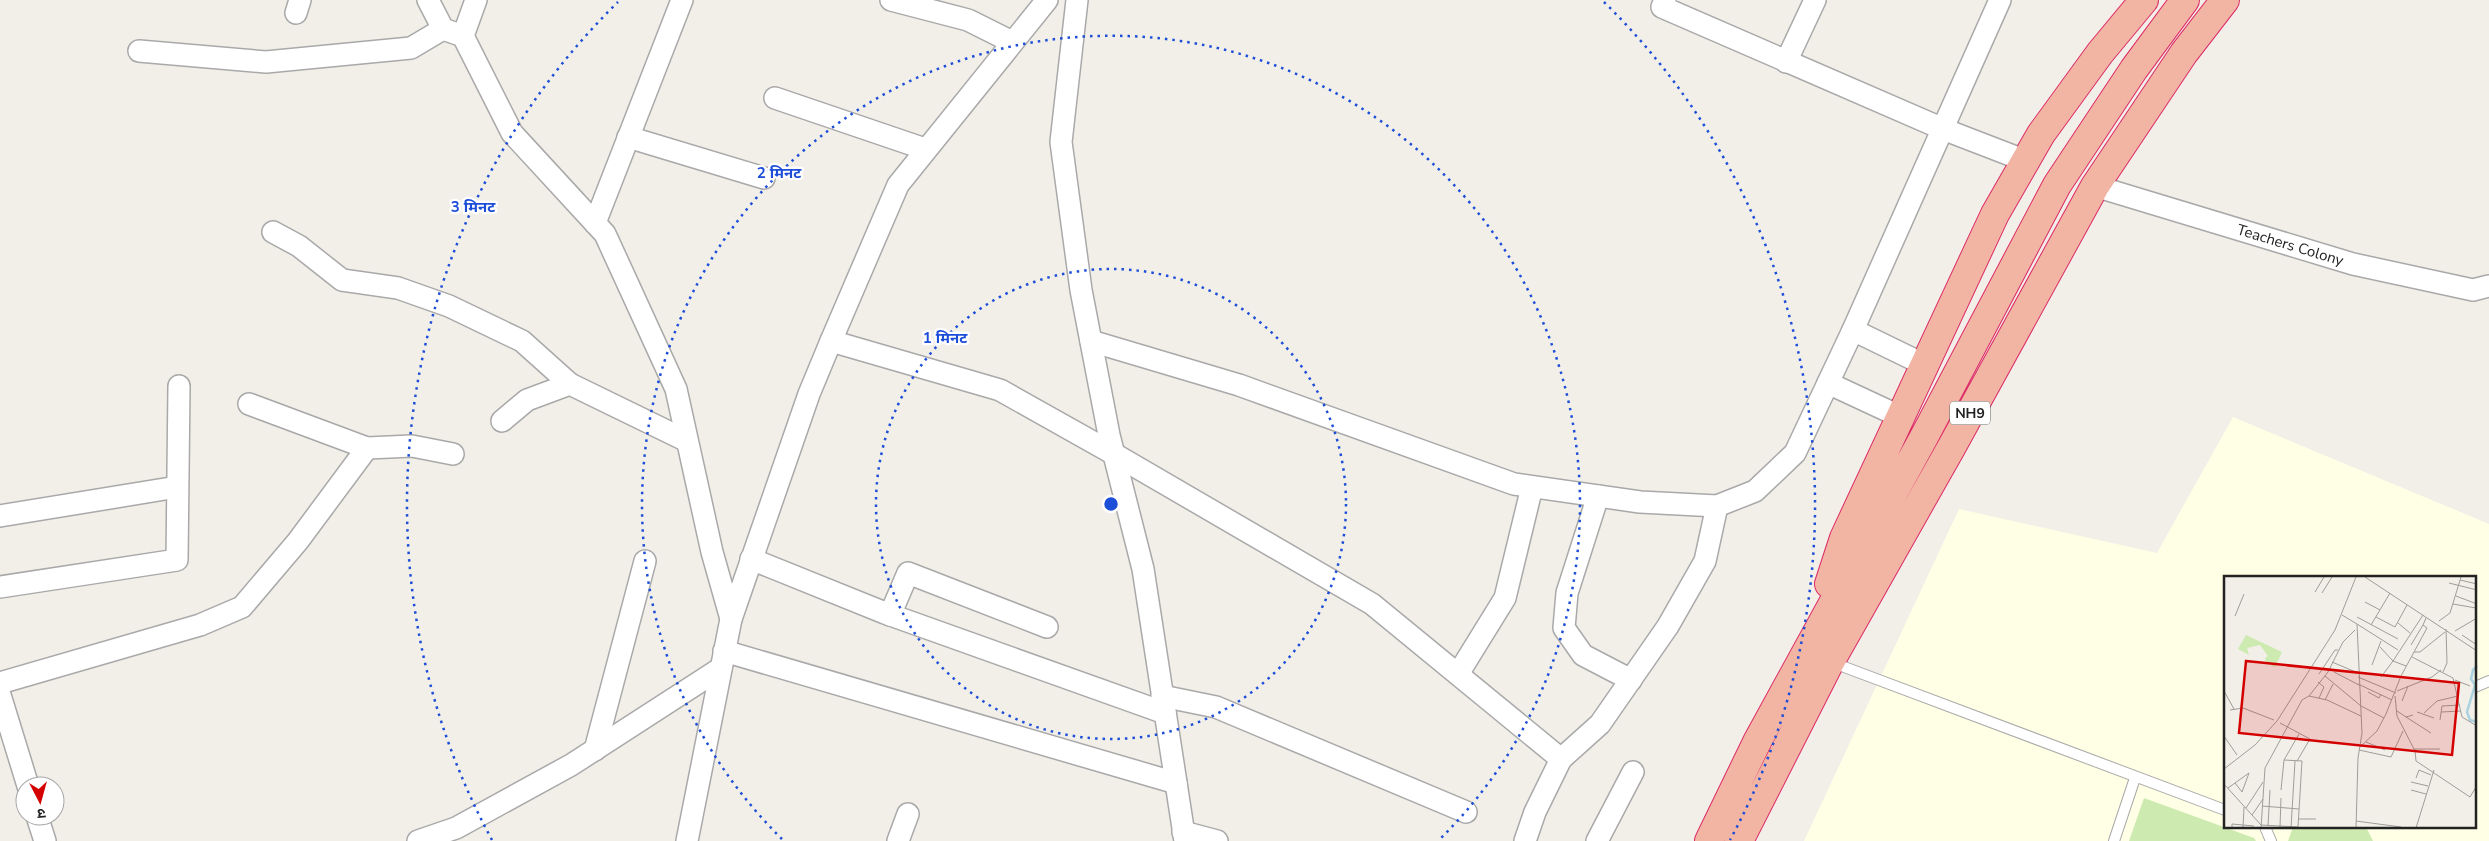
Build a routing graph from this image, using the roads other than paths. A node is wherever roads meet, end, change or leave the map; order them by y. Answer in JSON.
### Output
{"nodes":[{"id":1,"x":428,"y":0,"type":"edge"},
{"id":2,"x":476,"y":0,"type":"edge"},
{"id":3,"x":682,"y":0,"type":"edge"},
{"id":4,"x":891,"y":0,"type":"edge"},
{"id":5,"x":1047,"y":0,"type":"edge"},
{"id":6,"x":1077,"y":0,"type":"edge"},
{"id":7,"x":1665,"y":0,"type":"edge"},
{"id":8,"x":1814,"y":0,"type":"edge"},
{"id":9,"x":2000,"y":0,"type":"edge"},
{"id":10,"x":2144,"y":0,"type":"edge"},
{"id":11,"x":2185,"y":0,"type":"edge"},
{"id":12,"x":2225,"y":0,"type":"edge"},
{"id":13,"x":453,"y":33,"type":"junction"},
{"id":14,"x":1012,"y":42,"type":"junction"},
{"id":15,"x":139,"y":51,"type":"dead end"},
{"id":16,"x":1786,"y":62,"type":"junction"},
{"id":17,"x":775,"y":98,"type":"dead end"},
{"id":18,"x":1942,"y":129,"type":"junction"},
{"id":19,"x":628,"y":137,"type":"junction"},
{"id":20,"x":925,"y":149,"type":"junction"},
{"id":21,"x":2026,"y":160,"type":"junction"},
{"id":22,"x":764,"y":178,"type":"dead end"},
{"id":23,"x":2095,"y":186,"type":"junction"},
{"id":24,"x":595,"y":223,"type":"junction"},
{"id":25,"x":273,"y":232,"type":"dead end"},
{"id":26,"x":2489,"y":286,"type":"edge"},
{"id":27,"x":1853,"y":330,"type":"junction"},
{"id":28,"x":831,"y":341,"type":"junction"},
{"id":29,"x":1091,"y":341,"type":"junction"},
{"id":30,"x":1925,"y":365,"type":"junction"},
{"id":31,"x":1828,"y":383,"type":"junction"},
{"id":32,"x":570,"y":384,"type":"junction"},
{"id":33,"x":179,"y":386,"type":"dead end"},
{"id":34,"x":249,"y":404,"type":"dead end"},
{"id":35,"x":1901,"y":417,"type":"junction"},
{"id":36,"x":502,"y":421,"type":"dead end"},
{"id":37,"x":687,"y":441,"type":"junction"},
{"id":38,"x":367,"y":448,"type":"junction"},
{"id":39,"x":453,"y":454,"type":"dead end"},
{"id":40,"x":1114,"y":454,"type":"junction"},
{"id":41,"x":177,"y":487,"type":"junction"},
{"id":42,"x":1532,"y":487,"type":"junction"},
{"id":43,"x":1598,"y":496,"type":"junction"},
{"id":44,"x":1717,"y":506,"type":"junction"},
{"id":45,"x":0,"y":516,"type":"edge"},
{"id":46,"x":752,"y":559,"type":"junction"},
{"id":47,"x":644,"y":561,"type":"dead end"},
{"id":48,"x":0,"y":587,"type":"edge"},
{"id":49,"x":890,"y":615,"type":"junction"},
{"id":50,"x":730,"y":619,"type":"junction"},
{"id":51,"x":1047,"y":627,"type":"dead end"},
{"id":52,"x":1819,"y":656,"type":"junction"},
{"id":53,"x":722,"y":660,"type":"junction"},
{"id":54,"x":1458,"y":674,"type":"junction"},
{"id":55,"x":1631,"y":680,"type":"junction"},
{"id":56,"x":2489,"y":681,"type":"edge"},
{"id":57,"x":0,"y":683,"type":"edge"},
{"id":58,"x":2476,"y":687,"type":"edge"},
{"id":59,"x":0,"y":696,"type":"edge"},
{"id":60,"x":1164,"y":704,"type":"junction"},
{"id":61,"x":595,"y":750,"type":"junction"},
{"id":62,"x":1561,"y":759,"type":"junction"},
{"id":63,"x":1633,"y":772,"type":"dead end"},
{"id":64,"x":25,"y":776,"type":"edge"},
{"id":65,"x":2135,"y":778,"type":"junction"},
{"id":66,"x":1176,"y":783,"type":"junction"},
{"id":67,"x":2224,"y":810,"type":"edge"},
{"id":68,"x":1466,"y":812,"type":"dead end"},
{"id":69,"x":908,"y":814,"type":"dead end"},
{"id":70,"x":40,"y":826,"type":"edge"},
{"id":71,"x":2265,"y":828,"type":"edge"},
{"id":72,"x":1184,"y":837,"type":"edge"},
{"id":73,"x":45,"y":841,"type":"edge"},
{"id":74,"x":418,"y":841,"type":"edge"},
{"id":75,"x":688,"y":841,"type":"edge"},
{"id":76,"x":898,"y":841,"type":"edge"},
{"id":77,"x":1217,"y":841,"type":"edge"},
{"id":78,"x":1525,"y":841,"type":"edge"},
{"id":79,"x":1597,"y":841,"type":"edge"},
{"id":80,"x":1709,"y":841,"type":"edge"},
{"id":81,"x":1738,"y":841,"type":"edge"},
{"id":82,"x":2114,"y":841,"type":"edge"},
{"id":83,"x":2271,"y":841,"type":"edge"}],
"edges":[{"from":1,"to":13,"type":"street"},
{"from":2,"to":13,"type":"street"},
{"from":3,"to":19,"type":"street"},
{"from":4,"to":14,"type":"street"},
{"from":5,"to":14,"type":"street"},
{"from":6,"to":29,"type":"street"},
{"from":7,"to":16,"type":"street"},
{"from":8,"to":16,"type":"street"},
{"from":9,"to":18,"type":"street"},
{"from":10,"to":21,"type":"highway"},
{"from":11,"to":52,"type":"highway","number":"NH9"},
{"from":12,"to":23,"type":"highway","number":"NH9"},
{"from":13,"to":15,"type":"street"},
{"from":13,"to":24,"type":"street"},
{"from":14,"to":20,"type":"street"},
{"from":16,"to":18,"type":"street"},
{"from":17,"to":20,"type":"street"},
{"from":18,"to":21,"type":"street"},
{"from":18,"to":27,"type":"street"},
{"from":19,"to":22,"type":"street"},
{"from":19,"to":24,"type":"street"},
{"from":20,"to":28,"type":"street"},
{"from":21,"to":30,"type":"highway"},
{"from":23,"to":26,"type":"street","name":"Teachers Colony"},
{"from":23,"to":52,"type":"highway","number":"NH9"},
{"from":24,"to":37,"type":"street"},
{"from":25,"to":32,"type":"street"},
{"from":27,"to":30,"type":"street"},
{"from":27,"to":31,"type":"street"},
{"from":28,"to":40,"type":"street"},
{"from":28,"to":46,"type":"street"},
{"from":29,"to":40,"type":"street"},
{"from":29,"to":42,"type":"street"},
{"from":30,"to":35,"type":"highway"},
{"from":31,"to":35,"type":"street"},
{"from":31,"to":44,"type":"street"},
{"from":32,"to":36,"type":"street"},
{"from":32,"to":37,"type":"street"},
{"from":33,"to":41,"type":"street"},
{"from":34,"to":38,"type":"street"},
{"from":35,"to":52,"type":"highway"},
{"from":37,"to":50,"type":"street"},
{"from":38,"to":39,"type":"street"},
{"from":38,"to":57,"type":"street"},
{"from":40,"to":54,"type":"street"},
{"from":40,"to":60,"type":"street"},
{"from":41,"to":45,"type":"street"},
{"from":41,"to":48,"type":"street"},
{"from":42,"to":43,"type":"street"},
{"from":42,"to":54,"type":"street"},
{"from":43,"to":44,"type":"street"},
{"from":43,"to":55,"type":"street"},
{"from":44,"to":55,"type":"street"},
{"from":46,"to":49,"type":"street"},
{"from":46,"to":50,"type":"street"},
{"from":47,"to":61,"type":"street"},
{"from":49,"to":51,"type":"street"},
{"from":49,"to":60,"type":"street"},
{"from":50,"to":53,"type":"street"},
{"from":52,"to":65,"type":"lane"},
{"from":52,"to":80,"type":"highway","number":"NH9"},
{"from":52,"to":81,"type":"highway","number":"NH9"},
{"from":53,"to":61,"type":"street"},
{"from":53,"to":66,"type":"street"},
{"from":53,"to":75,"type":"street"},
{"from":54,"to":62,"type":"street"},
{"from":55,"to":62,"type":"street"},
{"from":56,"to":58,"type":"lane"},
{"from":59,"to":64,"type":"street"},
{"from":60,"to":66,"type":"street"},
{"from":60,"to":68,"type":"street"},
{"from":61,"to":74,"type":"street"},
{"from":62,"to":78,"type":"street"},
{"from":63,"to":79,"type":"street"},
{"from":65,"to":67,"type":"lane"},
{"from":65,"to":82,"type":"lane"},
{"from":66,"to":72,"type":"street"},
{"from":69,"to":76,"type":"street"},
{"from":70,"to":73,"type":"street"},
{"from":71,"to":83,"type":"lane"},
{"from":72,"to":77,"type":"street"}]}
